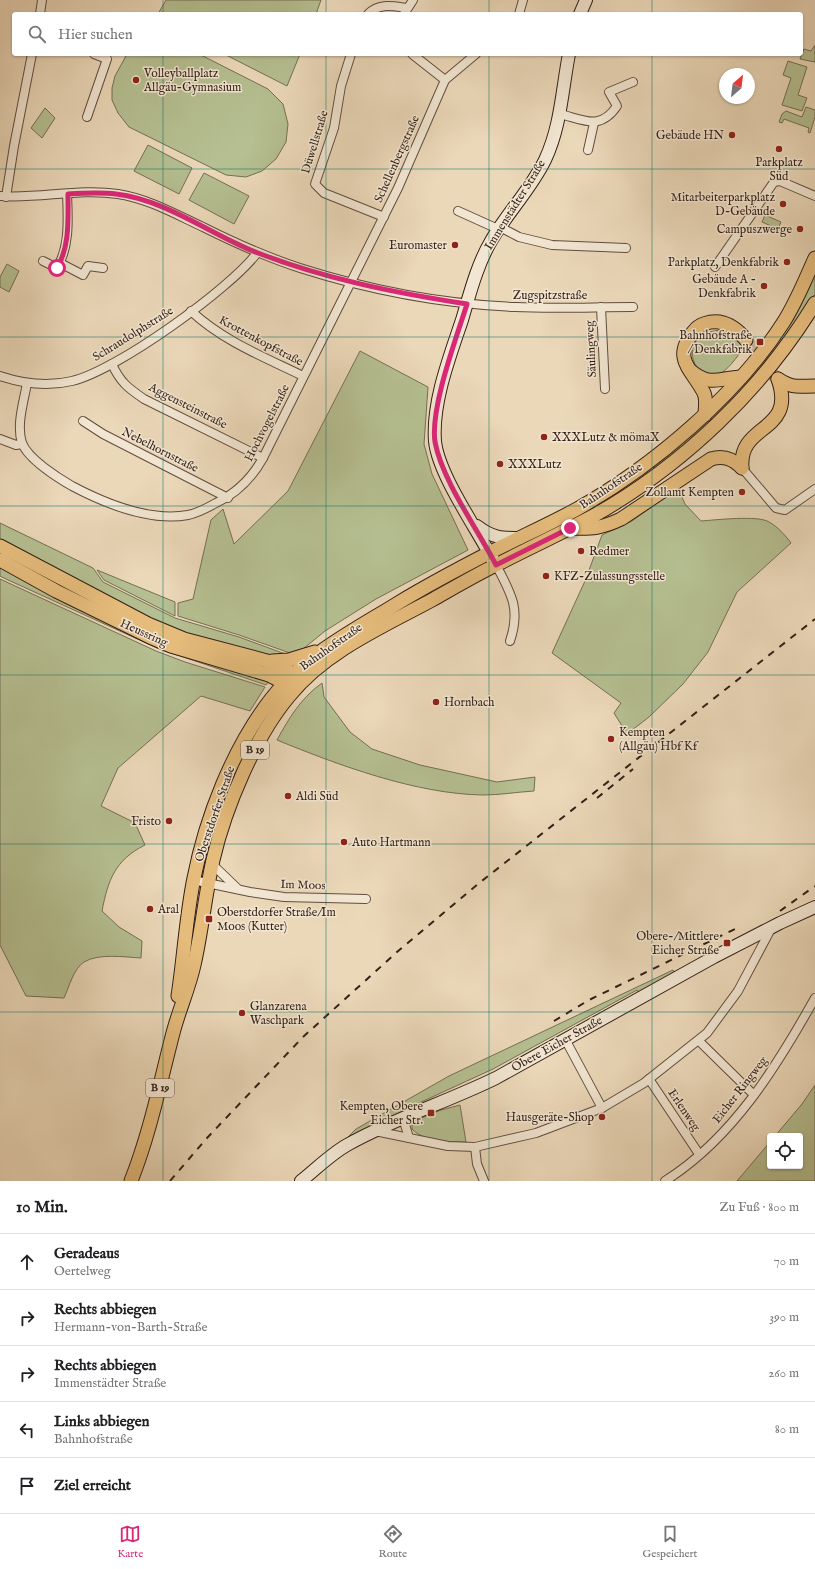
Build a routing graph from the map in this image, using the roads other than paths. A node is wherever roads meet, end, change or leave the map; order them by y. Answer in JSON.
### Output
{"nodes":[{"id":1,"x":42,"y":0,"type":"edge"},
{"id":2,"x":413,"y":0,"type":"edge"},
{"id":3,"x":523,"y":0,"type":"edge"},
{"id":4,"x":586,"y":0,"type":"edge"},
{"id":5,"x":405,"y":11,"type":"edge"},
{"id":6,"x":40,"y":12,"type":"edge"},
{"id":7,"x":370,"y":12,"type":"edge"},
{"id":8,"x":520,"y":12,"type":"edge"},
{"id":9,"x":581,"y":12,"type":"edge"},
{"id":10,"x":32,"y":56,"type":"edge"},
{"id":11,"x":100,"y":56,"type":"edge"},
{"id":12,"x":350,"y":56,"type":"edge"},
{"id":13,"x":415,"y":56,"type":"edge"},
{"id":14,"x":474,"y":56,"type":"edge"},
{"id":15,"x":569,"y":56,"type":"edge"},
{"id":16,"x":445,"y":80,"type":"junction"},
{"id":17,"x":633,"y":82,"type":"dead end"},
{"id":18,"x":560,"y":114,"type":"junction"},
{"id":19,"x":87,"y":117,"type":"dead end"},
{"id":20,"x":594,"y":123,"type":"junction"},
{"id":21,"x":588,"y":150,"type":"dead end"},
{"id":22,"x":68,"y":194,"type":"junction"},
{"id":23,"x":3,"y":196,"type":"edge"},
{"id":24,"x":815,"y":196,"type":"edge"},
{"id":25,"x":458,"y":211,"type":"dead end"},
{"id":26,"x":384,"y":217,"type":"junction"},
{"id":27,"x":499,"y":228,"type":"junction"},
{"id":28,"x":626,"y":248,"type":"dead end"},
{"id":29,"x":257,"y":253,"type":"junction"},
{"id":30,"x":815,"y":258,"type":"edge"},
{"id":31,"x":43,"y":261,"type":"dead end"},
{"id":32,"x":60,"y":263,"type":"junction"},
{"id":33,"x":715,"y":267,"type":"dead end"},
{"id":34,"x":103,"y":268,"type":"dead end"},
{"id":35,"x":351,"y":282,"type":"junction"},
{"id":36,"x":467,"y":304,"type":"junction"},
{"id":37,"x":815,"y":304,"type":"edge"},
{"id":38,"x":601,"y":307,"type":"junction"},
{"id":39,"x":633,"y":307,"type":"dead end"},
{"id":40,"x":191,"y":311,"type":"junction"},
{"id":41,"x":746,"y":340,"type":"tunnel mouth"},
{"id":42,"x":112,"y":364,"type":"junction"},
{"id":43,"x":686,"y":367,"type":"junction"},
{"id":44,"x":0,"y":376,"type":"edge"},
{"id":45,"x":303,"y":376,"type":"junction"},
{"id":46,"x":741,"y":377,"type":"junction"},
{"id":47,"x":28,"y":383,"type":"junction"},
{"id":48,"x":815,"y":386,"type":"edge"},
{"id":49,"x":605,"y":389,"type":"dead end"},
{"id":50,"x":705,"y":415,"type":"junction"},
{"id":51,"x":83,"y":421,"type":"dead end"},
{"id":52,"x":0,"y":439,"type":"edge"},
{"id":53,"x":22,"y":444,"type":"junction"},
{"id":54,"x":263,"y":458,"type":"junction"},
{"id":55,"x":742,"y":468,"type":"junction"},
{"id":56,"x":815,"y":489,"type":"edge"},
{"id":57,"x":228,"y":498,"type":"junction"},
{"id":58,"x":472,"y":523,"type":"junction"},
{"id":59,"x":570,"y":528,"type":"junction"},
{"id":60,"x":520,"y":538,"type":"junction"},
{"id":61,"x":0,"y":546,"type":"edge"},
{"id":62,"x":489,"y":552,"type":"junction"},
{"id":63,"x":0,"y":560,"type":"edge"},
{"id":64,"x":496,"y":565,"type":"junction"},
{"id":65,"x":510,"y":641,"type":"dead end"},
{"id":66,"x":324,"y":649,"type":"junction"},
{"id":67,"x":267,"y":661,"type":"junction"},
{"id":68,"x":291,"y":682,"type":"junction"},
{"id":69,"x":212,"y":864,"type":"junction"},
{"id":70,"x":194,"y":880,"type":"junction"},
{"id":71,"x":209,"y":884,"type":"junction"},
{"id":72,"x":239,"y":890,"type":"junction"},
{"id":73,"x":366,"y":899,"type":"dead end"},
{"id":74,"x":815,"y":907,"type":"edge"},
{"id":75,"x":773,"y":926,"type":"junction"},
{"id":76,"x":755,"y":936,"type":"junction"},
{"id":77,"x":756,"y":957,"type":"junction"},
{"id":78,"x":815,"y":998,"type":"edge"},
{"id":79,"x":174,"y":1032,"type":"junction"},
{"id":80,"x":565,"y":1039,"type":"junction"},
{"id":81,"x":699,"y":1041,"type":"junction"},
{"id":82,"x":649,"y":1079,"type":"junction"},
{"id":83,"x":754,"y":1095,"type":"junction"},
{"id":84,"x":602,"y":1108,"type":"junction"},
{"id":85,"x":403,"y":1118,"type":"junction"},
{"id":86,"x":375,"y":1131,"type":"junction"},
{"id":87,"x":409,"y":1138,"type":"junction"},
{"id":88,"x":475,"y":1147,"type":"junction"},
{"id":89,"x":699,"y":1154,"type":"junction"},
{"id":90,"x":131,"y":1181,"type":"edge"},
{"id":91,"x":301,"y":1181,"type":"edge"},
{"id":92,"x":484,"y":1181,"type":"edge"},
{"id":93,"x":665,"y":1181,"type":"edge"}],
"edges":[{"from":1,"to":6,"type":"street"},
{"from":2,"to":5,"type":"street"},
{"from":3,"to":8,"type":"street"},
{"from":4,"to":9,"type":"street"},
{"from":5,"to":7,"type":"street"},
{"from":10,"to":23,"type":"street"},
{"from":11,"to":19,"type":"street"},
{"from":12,"to":26,"type":"street","name":"Düwellstraße"},
{"from":13,"to":16,"type":"street"},
{"from":14,"to":16,"type":"street","name":"Schellenbergstraße"},
{"from":15,"to":18,"type":"street","name":"Immenstädter Straße"},
{"from":16,"to":26,"type":"street","name":"Schellenbergstraße"},
{"from":17,"to":20,"type":"street"},
{"from":18,"to":20,"type":"street"},
{"from":18,"to":27,"type":"street","name":"Immenstädter Straße"},
{"from":20,"to":21,"type":"street"},
{"from":22,"to":23,"type":"street","name":"Zugspitzstraße"},
{"from":22,"to":29,"type":"street","name":"Zugspitzstraße"},
{"from":22,"to":32,"type":"street"},
{"from":24,"to":33,"type":"street"},
{"from":25,"to":27,"type":"street"},
{"from":26,"to":35,"type":"street","name":"Schellenbergstraße"},
{"from":27,"to":28,"type":"street"},
{"from":27,"to":36,"type":"street","name":"Immenstädter Straße"},
{"from":29,"to":35,"type":"street","name":"Zugspitzstraße"},
{"from":29,"to":40,"type":"street","name":"Schraudolphstraße"},
{"from":30,"to":46,"type":"main road","name":"Bahnhofstraße"},
{"from":31,"to":32,"type":"street"},
{"from":32,"to":34,"type":"street"},
{"from":35,"to":36,"type":"street","name":"Zugspitzstraße"},
{"from":35,"to":45,"type":"street","name":"Hochvogelstraße"},
{"from":36,"to":38,"type":"street","name":"Zugspitzstraße"},
{"from":36,"to":58,"type":"street","name":"Immenstädter Straße"},
{"from":37,"to":59,"type":"main road","name":"Bahnhofstraße"},
{"from":38,"to":39,"type":"street","name":"Zugspitzstraße"},
{"from":38,"to":49,"type":"street","name":"Säulingweg"},
{"from":40,"to":42,"type":"street","name":"Schraudolphstraße"},
{"from":40,"to":45,"type":"street","name":"Krottenkopfstraße"},
{"from":41,"to":43,"type":"main road"},
{"from":42,"to":47,"type":"street","name":"Schraudolphstraße"},
{"from":42,"to":54,"type":"street","name":"Aggensteinstraße"},
{"from":43,"to":46,"type":"main road"},
{"from":43,"to":50,"type":"main road"},
{"from":44,"to":47,"type":"street","name":"Schraudolphstraße"},
{"from":45,"to":54,"type":"street","name":"Hochvogelstraße"},
{"from":46,"to":50,"type":"main road","name":"Bahnhofstraße"},
{"from":47,"to":53,"type":"street"},
{"from":48,"to":55,"type":"main road"},
{"from":50,"to":60,"type":"main road","name":"Bahnhofstraße"},
{"from":51,"to":57,"type":"street","name":"Nebelhornstraße"},
{"from":52,"to":53,"type":"street"},
{"from":53,"to":57,"type":"street","name":"Hochvogelstraße"},
{"from":54,"to":57,"type":"street","name":"Hochvogelstraße"},
{"from":55,"to":56,"type":"street"},
{"from":55,"to":59,"type":"main road"},
{"from":58,"to":60,"type":"street"},
{"from":58,"to":62,"type":"street","name":"Immenstädter Straße"},
{"from":59,"to":64,"type":"main road","name":"Bahnhofstraße"},
{"from":60,"to":62,"type":"main road","name":"Bahnhofstraße"},
{"from":61,"to":67,"type":"main road","name":"Heussring"},
{"from":62,"to":64,"type":"street","name":"Immenstädter Straße"},
{"from":62,"to":66,"type":"main road","name":"Bahnhofstraße","number":"B 19"},
{"from":63,"to":68,"type":"main road","name":"Heussring"},
{"from":64,"to":65,"type":"street"},
{"from":64,"to":68,"type":"main road","name":"Bahnhofstraße","number":"B 19"},
{"from":66,"to":67,"type":"main road"},
{"from":66,"to":68,"type":"main road","name":"Bahnhofstraße","number":"B 19"},
{"from":67,"to":68,"type":"main road","name":"Heussring"},
{"from":68,"to":69,"type":"main road","name":"Oberstdorfer Straße","number":"B 19"},
{"from":68,"to":70,"type":"main road","name":"Oberstdorfer Straße","number":"B 19"},
{"from":69,"to":71,"type":"main road","name":"Oberstdorfer Straße","number":"B 19"},
{"from":69,"to":72,"type":"street"},
{"from":70,"to":71,"type":"street","name":"Im Moos"},
{"from":70,"to":79,"type":"main road","name":"Oberstdorfer Straße","number":"B 19"},
{"from":71,"to":72,"type":"street","name":"Im Moos"},
{"from":71,"to":79,"type":"main road","name":"Oberstdorfer Straße","number":"B 19"},
{"from":72,"to":73,"type":"street","name":"Im Moos"},
{"from":74,"to":75,"type":"street","name":"Obere Eicher Straße"},
{"from":75,"to":76,"type":"street","name":"Obere Eicher Straße"},
{"from":75,"to":77,"type":"street"},
{"from":76,"to":77,"type":"street"},
{"from":76,"to":80,"type":"street","name":"Obere Eicher Straße"},
{"from":77,"to":81,"type":"street"},
{"from":78,"to":83,"type":"street","name":"Eicher Ringweg"},
{"from":79,"to":90,"type":"main road","name":"Oberstdorfer Straße","number":"B 19"},
{"from":80,"to":84,"type":"street"},
{"from":80,"to":85,"type":"street","name":"Obere Eicher Straße"},
{"from":81,"to":82,"type":"street"},
{"from":81,"to":83,"type":"street"},
{"from":82,"to":84,"type":"street"},
{"from":82,"to":89,"type":"street","name":"Erlenweg"},
{"from":83,"to":89,"type":"street","name":"Eicher Ringweg"},
{"from":84,"to":88,"type":"street"},
{"from":85,"to":86,"type":"street","name":"Obere Eicher Straße"},
{"from":85,"to":87,"type":"street"},
{"from":86,"to":87,"type":"street"},
{"from":86,"to":91,"type":"street","name":"Obere Eicher Straße"},
{"from":87,"to":88,"type":"street"},
{"from":88,"to":92,"type":"street"},
{"from":89,"to":93,"type":"street","name":"Eicher Ringweg"}]}
